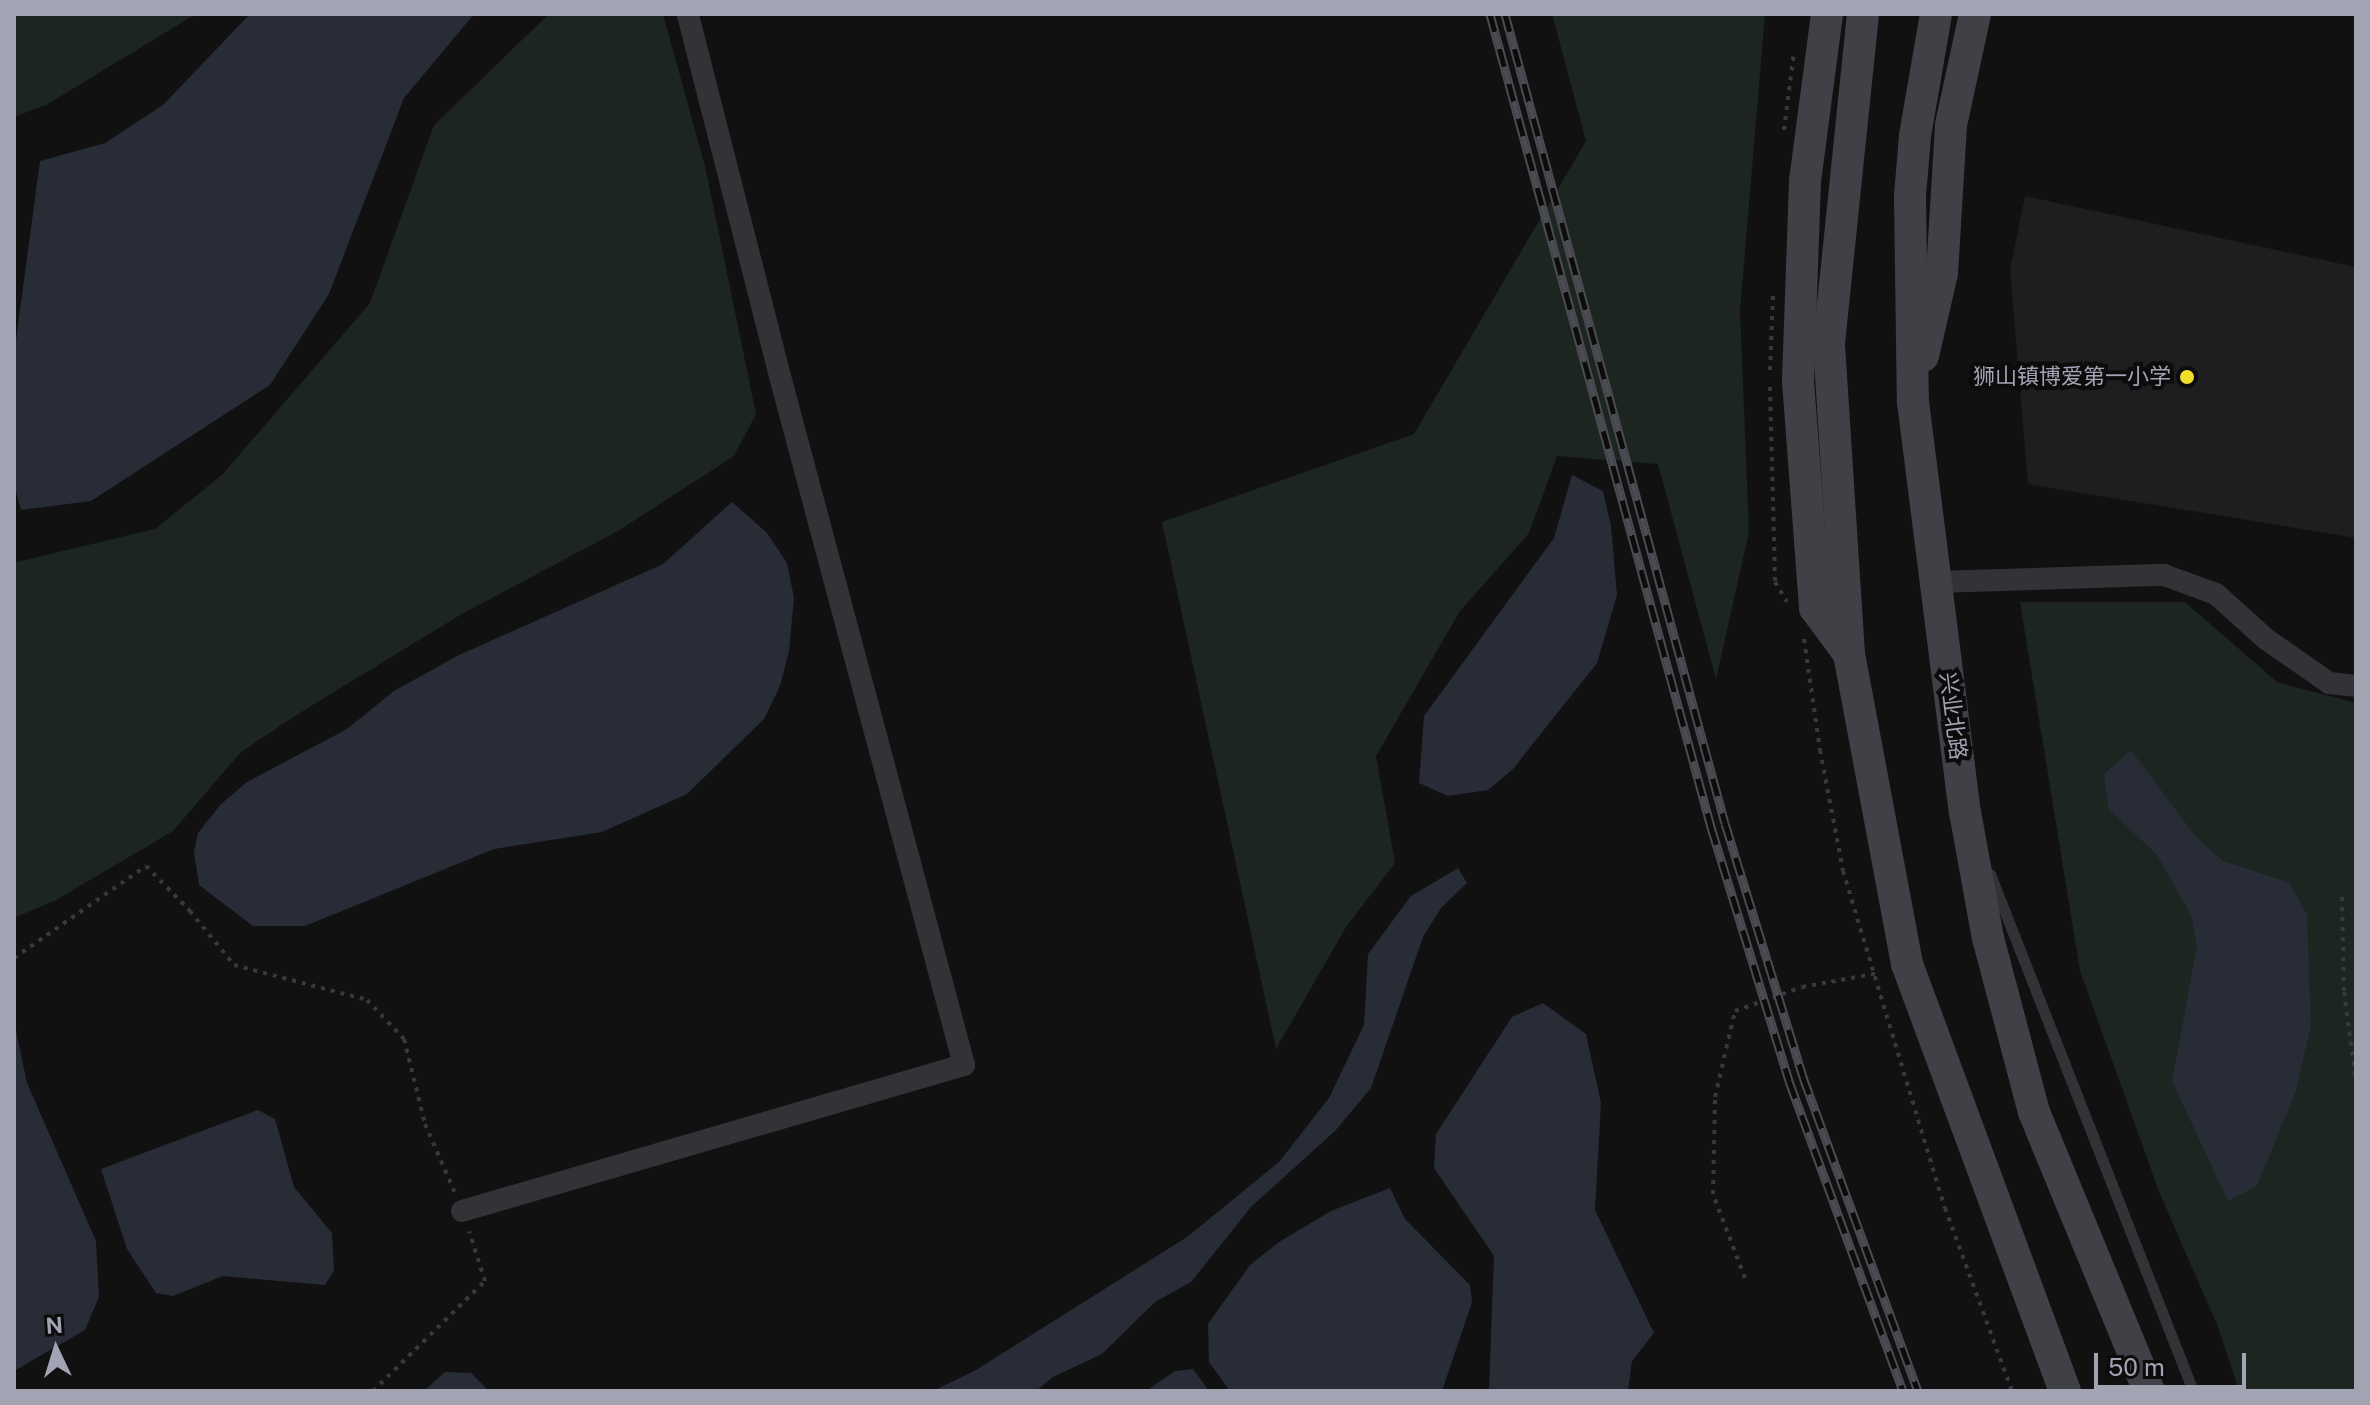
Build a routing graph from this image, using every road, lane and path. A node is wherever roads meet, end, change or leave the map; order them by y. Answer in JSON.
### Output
{"nodes":[{"id":1,"x":688,"y":14,"type":"edge"},
{"id":2,"x":1827,"y":14,"type":"edge"},
{"id":3,"x":1863,"y":14,"type":"edge"},
{"id":4,"x":1936,"y":14,"type":"edge"},
{"id":5,"x":1975,"y":14,"type":"edge"},
{"id":6,"x":1913,"y":402,"type":"junction"},
{"id":7,"x":1936,"y":582,"type":"junction"},
{"id":8,"x":1849,"y":654,"type":"junction"},
{"id":9,"x":2356,"y":686,"type":"edge"},
{"id":10,"x":1965,"y":812,"type":"junction"},
{"id":11,"x":2342,"y":897,"type":"dead end"},
{"id":12,"x":14,"y":958,"type":"edge"},
{"id":13,"x":1907,"y":964,"type":"junction"},
{"id":14,"x":2356,"y":1082,"type":"edge"},
{"id":15,"x":462,"y":1211,"type":"junction"},
{"id":16,"x":1745,"y":1278,"type":"dead end"},
{"id":17,"x":2138,"y":1361,"type":"junction"},
{"id":18,"x":373,"y":1391,"type":"edge"},
{"id":19,"x":2065,"y":1391,"type":"edge"},
{"id":20,"x":2149,"y":1391,"type":"edge"},
{"id":21,"x":2160,"y":1391,"type":"edge"},
{"id":22,"x":2193,"y":1391,"type":"edge"}],
"edges":[{"from":1,"to":15,"type":"street"},
{"from":2,"to":8,"type":"main road"},
{"from":3,"to":8,"type":"main road"},
{"from":4,"to":6,"type":"main road","name":"兴业北路"},
{"from":5,"to":6,"type":"main road"},
{"from":6,"to":7,"type":"main road","name":"兴业北路"},
{"from":7,"to":9,"type":"street"},
{"from":7,"to":10,"type":"main road","name":"兴业北路"},
{"from":8,"to":13,"type":"main road"},
{"from":10,"to":17,"type":"main road","name":"兴业北路"},
{"from":10,"to":22,"type":"lane"},
{"from":11,"to":14,"type":"path"},
{"from":12,"to":15,"type":"path"},
{"from":13,"to":16,"type":"path"},
{"from":13,"to":19,"type":"main road"},
{"from":15,"to":18,"type":"path"},
{"from":17,"to":20,"type":"main road","name":"兴业北路"},
{"from":17,"to":21,"type":"lane"}]}
